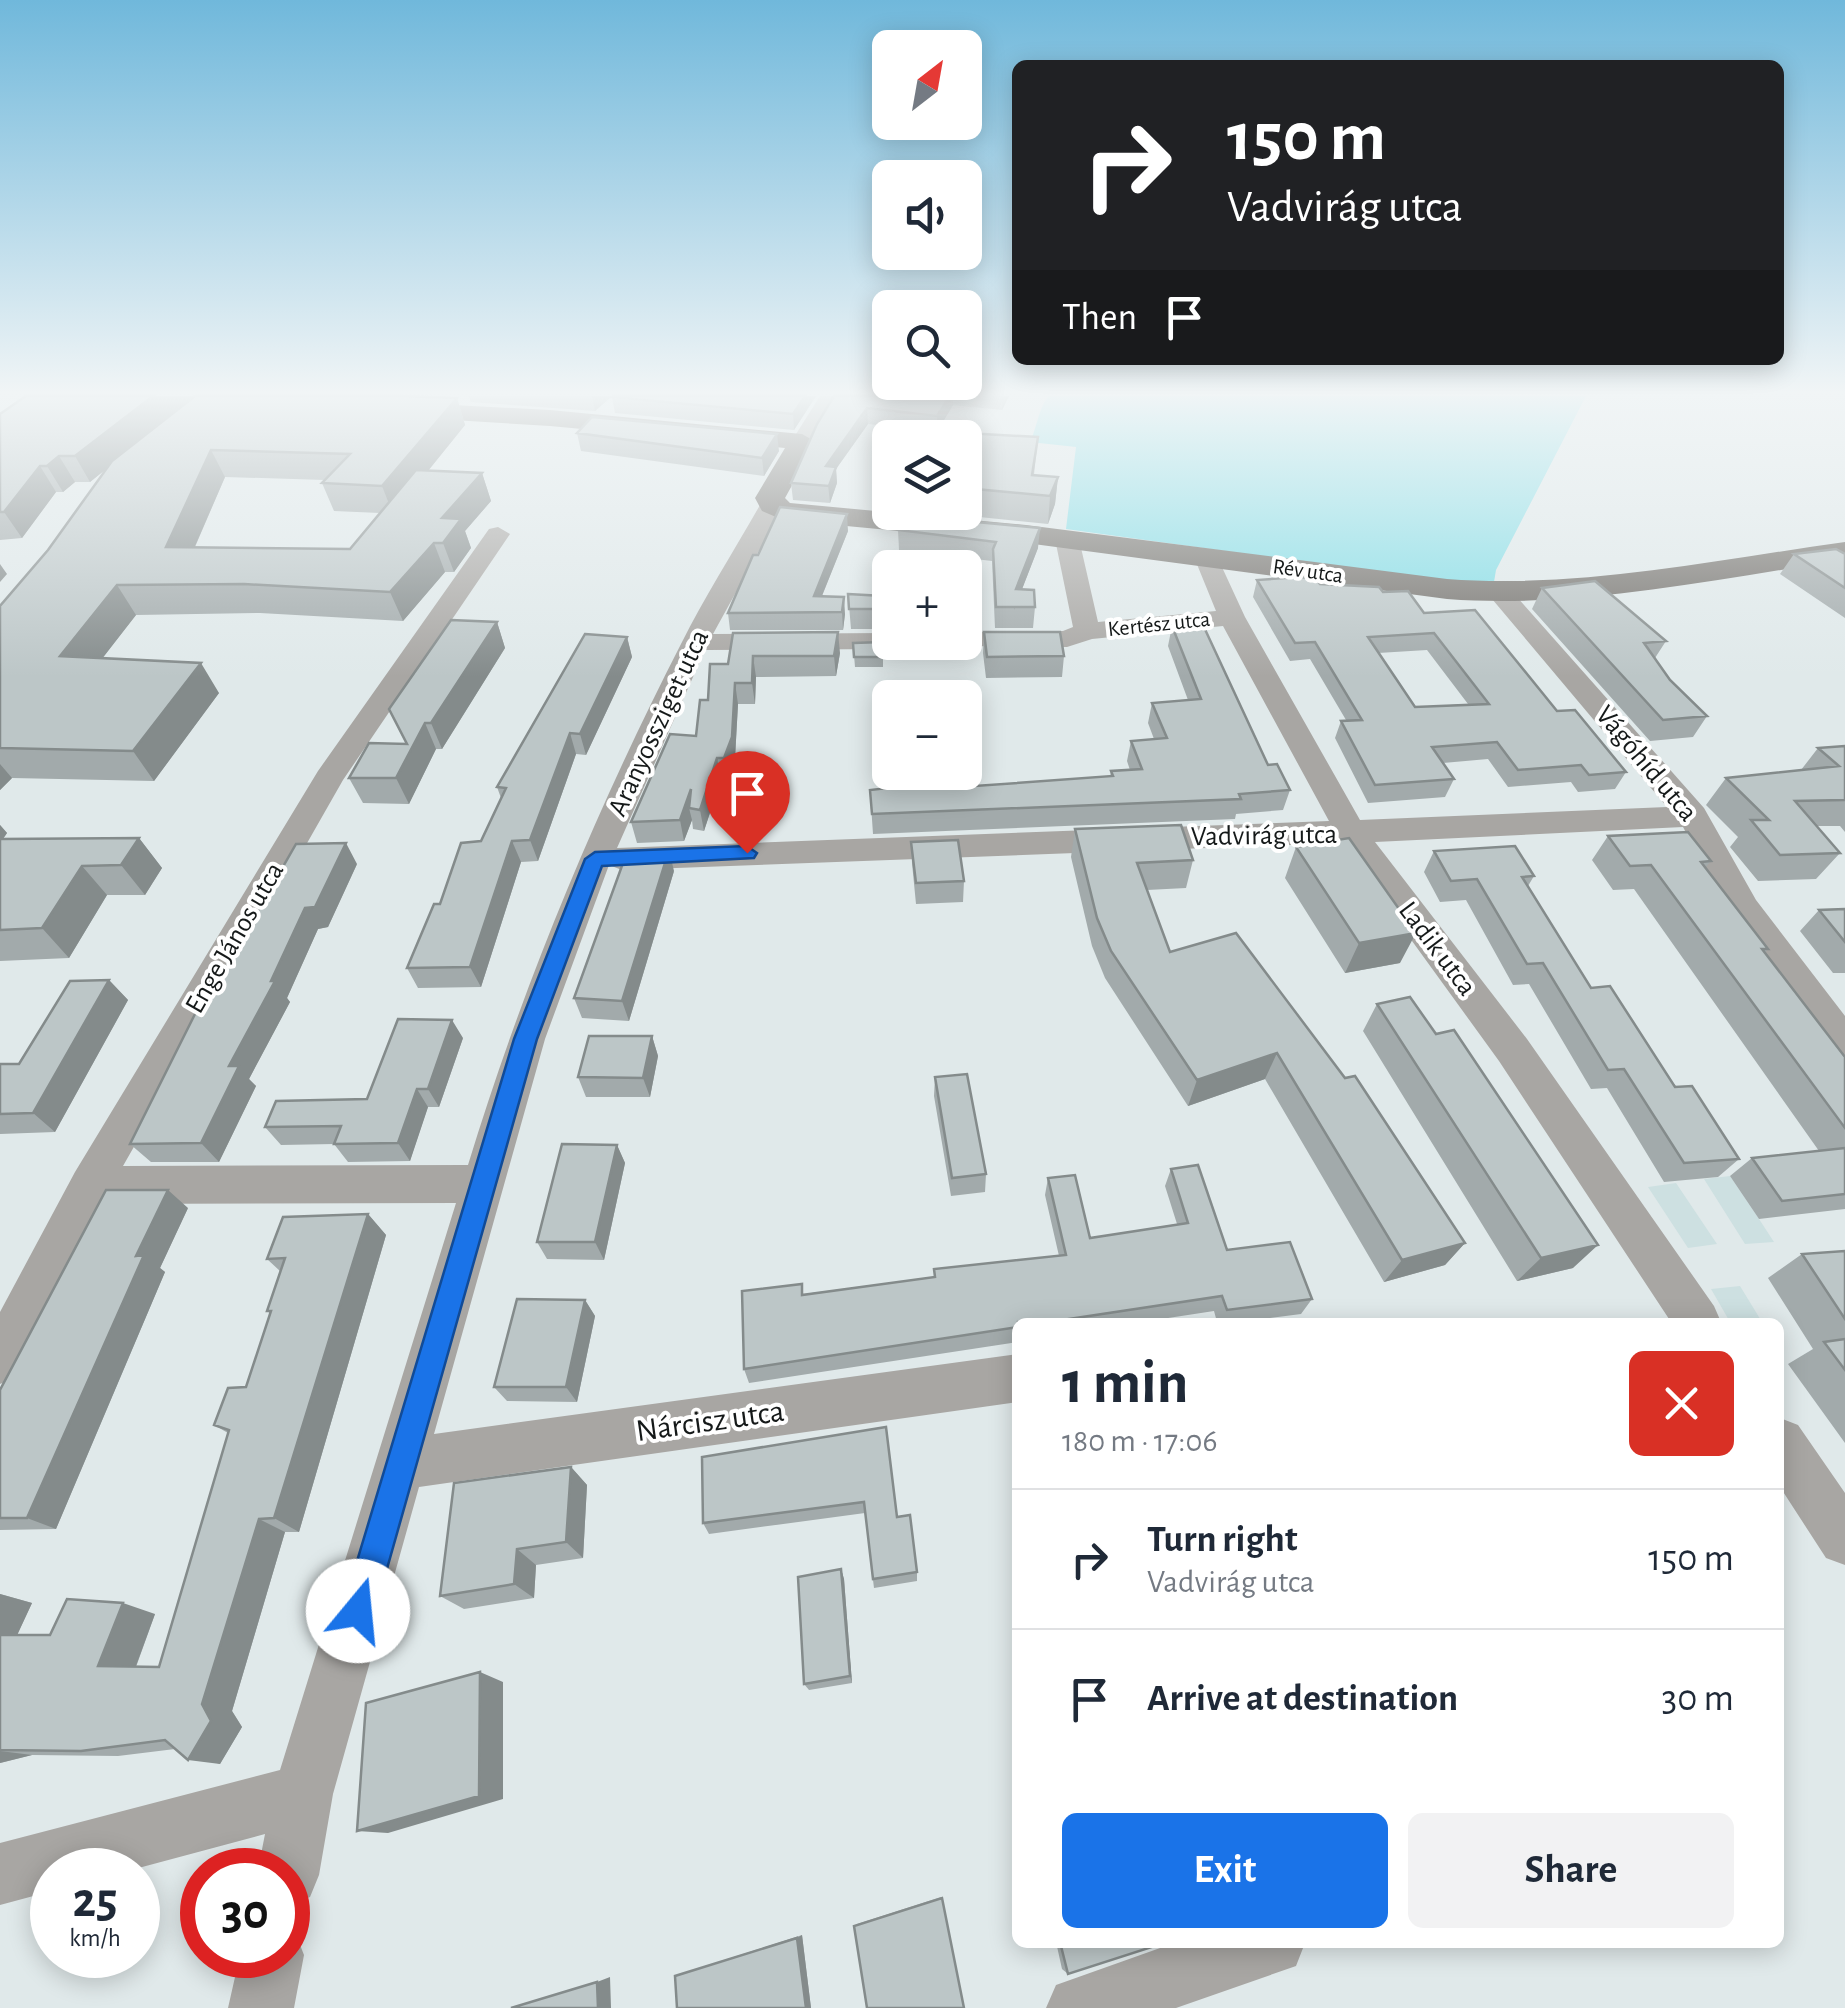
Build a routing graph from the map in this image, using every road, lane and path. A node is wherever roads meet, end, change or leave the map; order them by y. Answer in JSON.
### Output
{"nodes":[{"id":1,"x":775,"y":490,"type":"edge"},
{"id":2,"x":772,"y":505,"type":"junction"},
{"id":3,"x":498,"y":534,"type":"dead end"},
{"id":4,"x":1068,"y":539,"type":"junction"},
{"id":5,"x":1206,"y":557,"type":"junction"},
{"id":6,"x":1837,"y":558,"type":"edge"},
{"id":7,"x":1500,"y":593,"type":"junction"},
{"id":8,"x":1232,"y":618,"type":"junction"},
{"id":9,"x":1086,"y":631,"type":"junction"},
{"id":10,"x":982,"y":640,"type":"edge"},
{"id":11,"x":872,"y":641,"type":"edge"},
{"id":12,"x":695,"y":642,"type":"junction"},
{"id":13,"x":1693,"y":816,"type":"junction"},
{"id":14,"x":1352,"y":834,"type":"junction"},
{"id":15,"x":595,"y":859,"type":"junction"},
{"id":16,"x":1830,"y":1008,"type":"edge"},
{"id":17,"x":1845,"y":1044,"type":"edge"},
{"id":18,"x":486,"y":1184,"type":"junction"},
{"id":19,"x":90,"y":1185,"type":"junction"},
{"id":20,"x":1695,"y":1318,"type":"edge"},
{"id":21,"x":0,"y":1360,"type":"edge"},
{"id":22,"x":1012,"y":1379,"type":"edge"},
{"id":23,"x":1784,"y":1449,"type":"edge"},
{"id":24,"x":403,"y":1464,"type":"junction"},
{"id":25,"x":1845,"y":1539,"type":"edge"},
{"id":26,"x":304,"y":1794,"type":"junction"},
{"id":27,"x":293,"y":1848,"type":"edge"},
{"id":28,"x":0,"y":1874,"type":"edge"},
{"id":29,"x":1255,"y":1948,"type":"edge"},
{"id":30,"x":267,"y":1978,"type":"edge"},
{"id":31,"x":261,"y":2008,"type":"edge"},
{"id":32,"x":1080,"y":2008,"type":"edge"}],
"edges":[{"from":1,"to":2,"type":"main road","name":"Aranyossziget utca"},
{"from":2,"to":4,"type":"main road","name":"Rév utca"},
{"from":2,"to":12,"type":"street","name":"Aranyossziget utca"},
{"from":3,"to":19,"type":"street","name":"Enge János utca"},
{"from":4,"to":5,"type":"main road","name":"Rév utca"},
{"from":4,"to":9,"type":"street","name":"Kertész utca"},
{"from":5,"to":7,"type":"main road","name":"Rév utca"},
{"from":5,"to":8,"type":"street","name":"Ladik utca"},
{"from":6,"to":7,"type":"main road","name":"Rév utca"},
{"from":7,"to":13,"type":"street","name":"Vágóhíd utca"},
{"from":8,"to":9,"type":"street","name":"Kertész utca"},
{"from":8,"to":14,"type":"street","name":"Ladik utca"},
{"from":9,"to":10,"type":"street","name":"Kertész utca"},
{"from":11,"to":12,"type":"street"},
{"from":12,"to":15,"type":"street","name":"Aranyossziget utca"},
{"from":13,"to":14,"type":"street","name":"Vadvirág utca"},
{"from":13,"to":16,"type":"street","name":"Vágóhíd utca"},
{"from":14,"to":15,"type":"street","name":"Vadvirág utca"},
{"from":14,"to":20,"type":"street","name":"Ladik utca"},
{"from":15,"to":18,"type":"street","name":"Aranyossziget utca"},
{"from":16,"to":17,"type":"street","name":"Vágóhíd utca"},
{"from":18,"to":19,"type":"street"},
{"from":18,"to":24,"type":"street","name":"Aranyossziget utca"},
{"from":19,"to":21,"type":"street","name":"Enge János utca"},
{"from":22,"to":24,"type":"street","name":"Nárcisz utca"},
{"from":23,"to":25,"type":"street"},
{"from":24,"to":26,"type":"street","name":"Aranyossziget utca"},
{"from":26,"to":27,"type":"street","name":"Aranyossziget utca"},
{"from":26,"to":28,"type":"street"},
{"from":29,"to":32,"type":"street"},
{"from":30,"to":31,"type":"street"}]}
